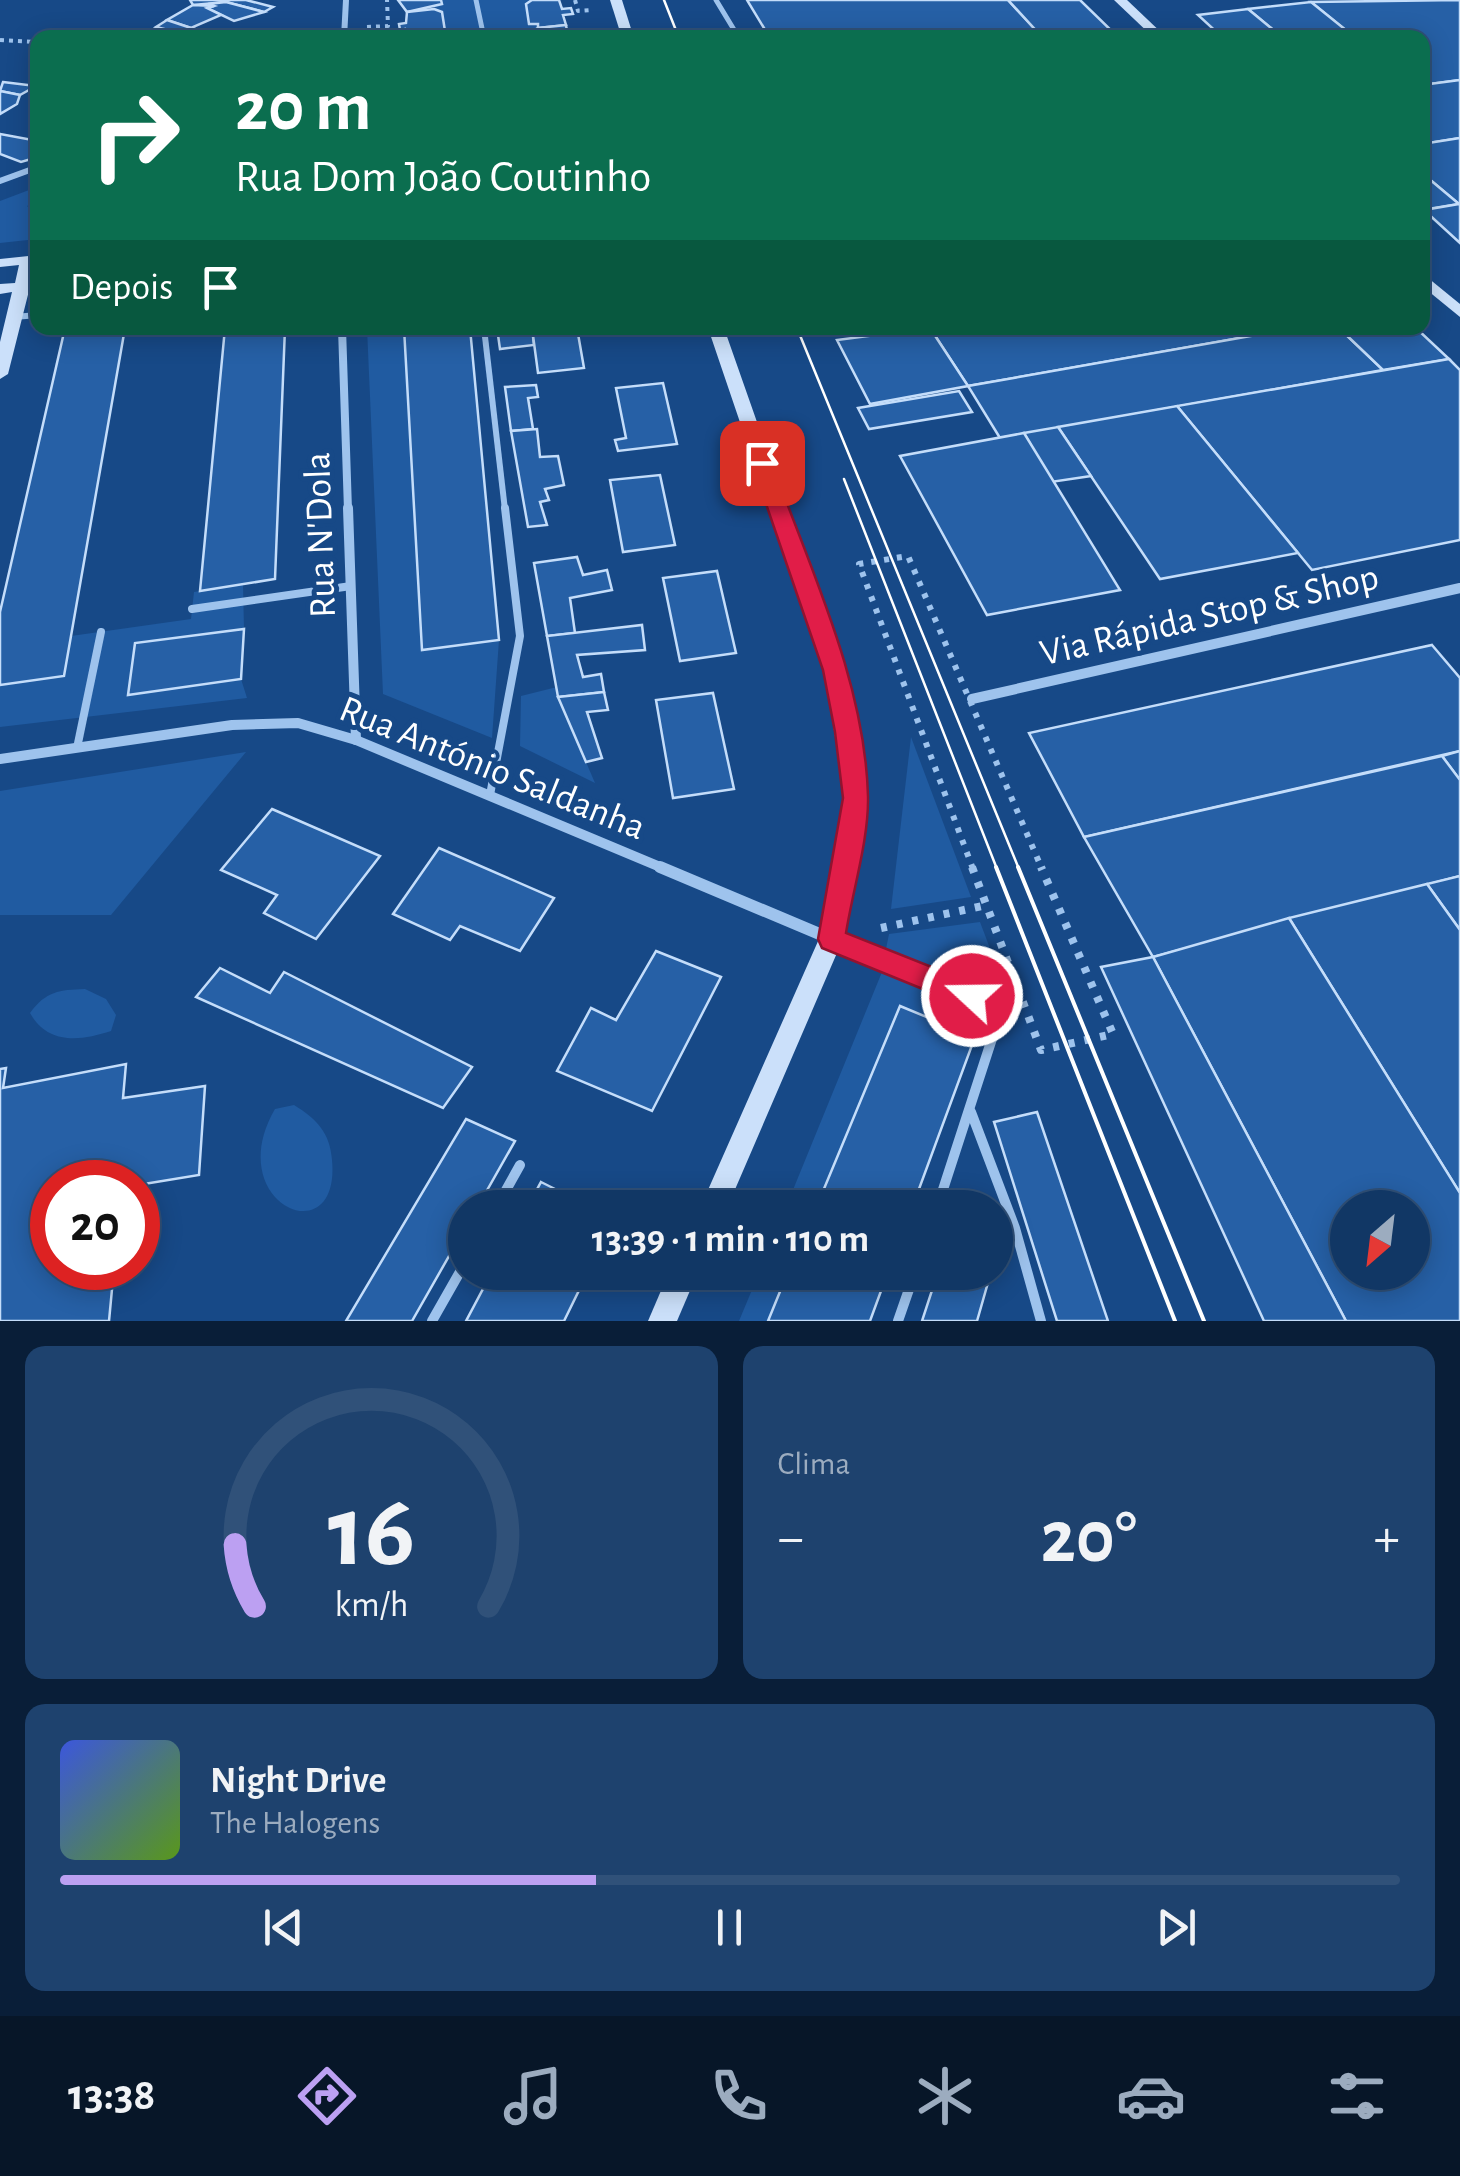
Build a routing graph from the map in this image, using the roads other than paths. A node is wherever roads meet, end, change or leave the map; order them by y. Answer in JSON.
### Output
{"nodes":[{"id":1,"x":346,"y":0,"type":"edge"},
{"id":2,"x":476,"y":0,"type":"edge"},
{"id":3,"x":616,"y":0,"type":"edge"},
{"id":4,"x":716,"y":0,"type":"edge"},
{"id":5,"x":1120,"y":0,"type":"edge"},
{"id":6,"x":344,"y":30,"type":"edge"},
{"id":7,"x":482,"y":30,"type":"edge"},
{"id":8,"x":625,"y":30,"type":"edge"},
{"id":9,"x":734,"y":30,"type":"edge"},
{"id":10,"x":1152,"y":30,"type":"edge"},
{"id":11,"x":30,"y":171,"type":"edge"},
{"id":12,"x":0,"y":181,"type":"edge"},
{"id":13,"x":30,"y":259,"type":"edge"},
{"id":14,"x":0,"y":263,"type":"edge"},
{"id":15,"x":30,"y":267,"type":"edge"},
{"id":16,"x":1430,"y":284,"type":"edge"},
{"id":17,"x":22,"y":287,"type":"junction"},
{"id":18,"x":0,"y":289,"type":"edge"},
{"id":19,"x":1460,"y":312,"type":"edge"},
{"id":20,"x":30,"y":316,"type":"edge"},
{"id":21,"x":14,"y":317,"type":"junction"},
{"id":22,"x":342,"y":335,"type":"edge"},
{"id":23,"x":485,"y":335,"type":"edge"},
{"id":24,"x":716,"y":335,"type":"edge"},
{"id":25,"x":0,"y":374,"type":"edge"},
{"id":26,"x":351,"y":586,"type":"junction"},
{"id":27,"x":1460,"y":588,"type":"edge"},
{"id":28,"x":192,"y":609,"type":"dead end"},
{"id":29,"x":101,"y":632,"type":"dead end"},
{"id":30,"x":972,"y":699,"type":"road end"},
{"id":31,"x":356,"y":740,"type":"junction"},
{"id":32,"x":77,"y":748,"type":"junction"},
{"id":33,"x":0,"y":759,"type":"edge"},
{"id":34,"x":490,"y":795,"type":"junction"},
{"id":35,"x":832,"y":939,"type":"junction"},
{"id":36,"x":971,"y":1111,"type":"junction"},
{"id":37,"x":520,"y":1165,"type":"dead end"},
{"id":38,"x":506,"y":1190,"type":"edge"},
{"id":39,"x":722,"y":1190,"type":"edge"},
{"id":40,"x":943,"y":1190,"type":"edge"},
{"id":41,"x":450,"y":1290,"type":"edge"},
{"id":42,"x":676,"y":1290,"type":"edge"},
{"id":43,"x":908,"y":1290,"type":"edge"},
{"id":44,"x":432,"y":1321,"type":"edge"},
{"id":45,"x":662,"y":1321,"type":"edge"},
{"id":46,"x":898,"y":1321,"type":"edge"},
{"id":47,"x":1041,"y":1321,"type":"edge"}],
"edges":[{"from":1,"to":6,"type":"street"},
{"from":2,"to":7,"type":"lane"},
{"from":3,"to":8,"type":"main road"},
{"from":4,"to":9,"type":"lane"},
{"from":5,"to":10,"type":"main road"},
{"from":11,"to":12,"type":"street"},
{"from":13,"to":14,"type":"main road"},
{"from":15,"to":17,"type":"main road"},
{"from":16,"to":19,"type":"main road"},
{"from":17,"to":18,"type":"main road"},
{"from":17,"to":21,"type":"main road"},
{"from":20,"to":21,"type":"lane"},
{"from":21,"to":25,"type":"main road"},
{"from":22,"to":26,"type":"street","name":"Rua N'Dola"},
{"from":23,"to":34,"type":"lane"},
{"from":24,"to":35,"type":"main road"},
{"from":26,"to":28,"type":"lane"},
{"from":26,"to":31,"type":"street","name":"Rua N'Dola"},
{"from":27,"to":30,"type":"street","name":"Via Rápida Stop & Shop"},
{"from":29,"to":32,"type":"lane"},
{"from":31,"to":32,"type":"street","name":"Rua António Saldanha"},
{"from":31,"to":34,"type":"street","name":"Rua António Saldanha"},
{"from":32,"to":33,"type":"street","name":"Rua António Saldanha"},
{"from":34,"to":35,"type":"street","name":"Rua António Saldanha"},
{"from":35,"to":36,"type":"lane"},
{"from":35,"to":39,"type":"main road"},
{"from":36,"to":40,"type":"lane"},
{"from":36,"to":47,"type":"lane"},
{"from":37,"to":38,"type":"lane"},
{"from":41,"to":44,"type":"lane"},
{"from":42,"to":45,"type":"main road"},
{"from":43,"to":46,"type":"lane"}]}
